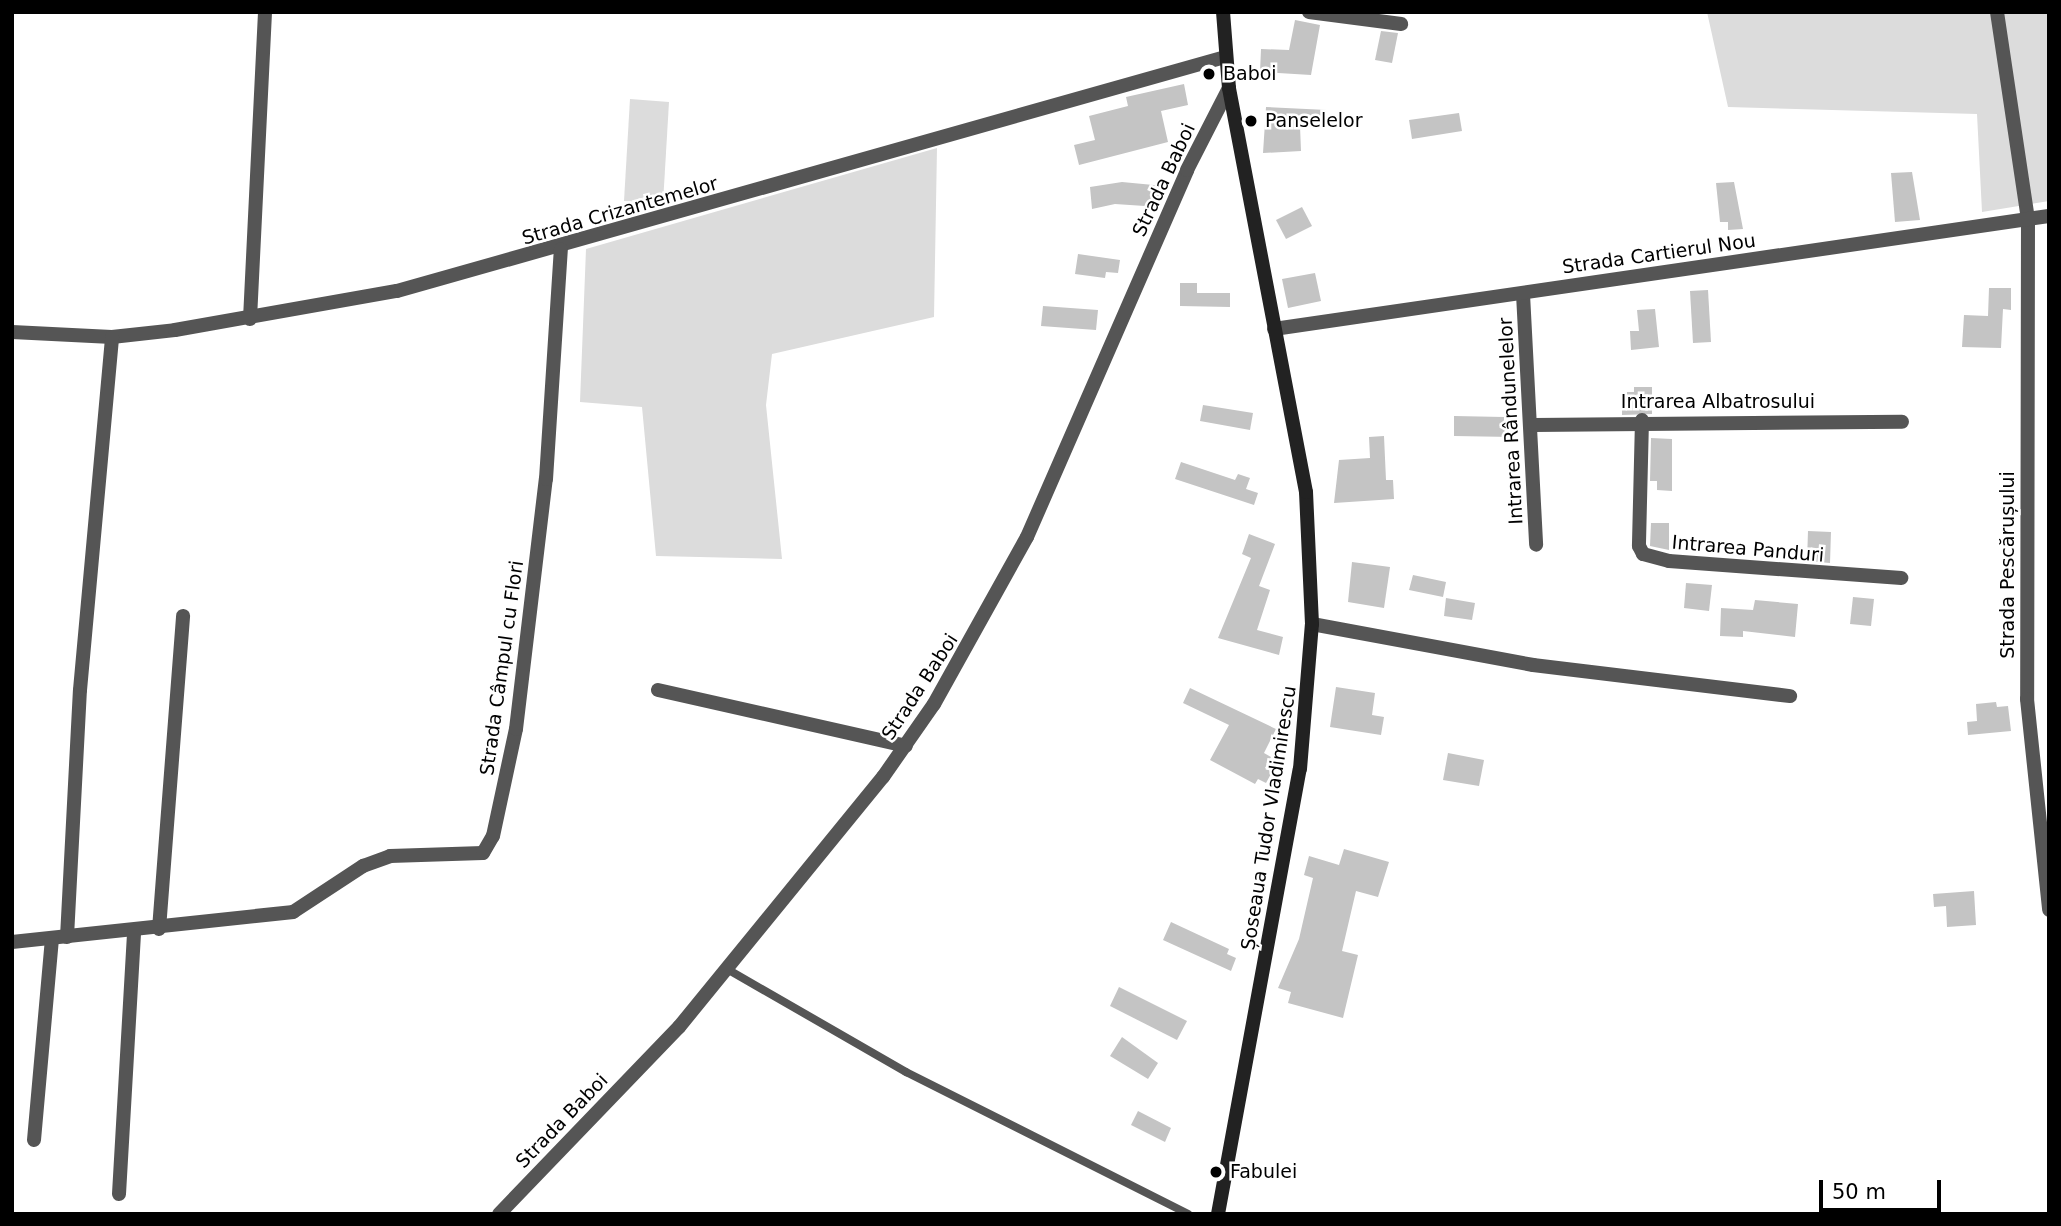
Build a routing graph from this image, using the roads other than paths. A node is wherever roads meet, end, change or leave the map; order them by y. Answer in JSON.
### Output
{"nodes":[{"id":1,"x":265,"y":12,"type":"edge"},
{"id":2,"x":1223,"y":12,"type":"edge"},
{"id":3,"x":1309,"y":12,"type":"edge"},
{"id":4,"x":1997,"y":12,"type":"edge"},
{"id":5,"x":1401,"y":23,"type":"dead end"},
{"id":6,"x":1225,"y":57,"type":"junction"},
{"id":7,"x":1229,"y":88,"type":"junction"},
{"id":8,"x":2049,"y":216,"type":"edge"},
{"id":9,"x":2028,"y":219,"type":"junction"},
{"id":10,"x":561,"y":249,"type":"junction"},
{"id":11,"x":1523,"y":294,"type":"junction"},
{"id":12,"x":250,"y":319,"type":"junction"},
{"id":13,"x":1274,"y":329,"type":"junction"},
{"id":14,"x":12,"y":332,"type":"edge"},
{"id":15,"x":112,"y":337,"type":"junction"},
{"id":16,"x":1642,"y":420,"type":"junction"},
{"id":17,"x":1902,"y":422,"type":"dead end"},
{"id":18,"x":1534,"y":425,"type":"junction"},
{"id":19,"x":1536,"y":545,"type":"dead end"},
{"id":20,"x":1901,"y":578,"type":"dead end"},
{"id":21,"x":183,"y":616,"type":"dead end"},
{"id":22,"x":1312,"y":624,"type":"junction"},
{"id":23,"x":658,"y":690,"type":"dead end"},
{"id":24,"x":1790,"y":696,"type":"dead end"},
{"id":25,"x":905,"y":746,"type":"junction"},
{"id":26,"x":2049,"y":910,"type":"edge"},
{"id":27,"x":159,"y":929,"type":"junction"},
{"id":28,"x":134,"y":931,"type":"junction"},
{"id":29,"x":60,"y":938,"type":"junction"},
{"id":30,"x":12,"y":942,"type":"edge"},
{"id":31,"x":727,"y":969,"type":"junction"},
{"id":32,"x":34,"y":1140,"type":"dead end"},
{"id":33,"x":119,"y":1194,"type":"dead end"},
{"id":34,"x":499,"y":1214,"type":"edge"},
{"id":35,"x":1188,"y":1214,"type":"edge"},
{"id":36,"x":1218,"y":1214,"type":"edge"}],
"edges":[{"from":1,"to":12,"type":"street"},
{"from":2,"to":6,"type":"main road","name":"Șoseaua Tudor Vladimirescu"},
{"from":3,"to":5,"type":"street"},
{"from":4,"to":9,"type":"street","name":"Strada Pescărușului"},
{"from":6,"to":7,"type":"main road","name":"Șoseaua Tudor Vladimirescu"},
{"from":6,"to":10,"type":"street","name":"Strada Crizantemelor"},
{"from":7,"to":13,"type":"main road","name":"Șoseaua Tudor Vladimirescu"},
{"from":7,"to":25,"type":"street","name":"Strada Baboi"},
{"from":8,"to":9,"type":"street","name":"Strada Cartierul Nou"},
{"from":9,"to":11,"type":"street","name":"Strada Cartierul Nou"},
{"from":9,"to":26,"type":"street","name":"Strada Pescărușului"},
{"from":10,"to":12,"type":"street","name":"Strada Crizantemelor"},
{"from":10,"to":27,"type":"street","name":"Strada Câmpul cu Flori"},
{"from":11,"to":13,"type":"street","name":"Strada Cartierul Nou"},
{"from":11,"to":18,"type":"street","name":"Intrarea Rândunelelor"},
{"from":12,"to":15,"type":"street","name":"Strada Crizantemelor"},
{"from":13,"to":22,"type":"main road","name":"Șoseaua Tudor Vladimirescu"},
{"from":14,"to":15,"type":"street","name":"Strada Crizantemelor"},
{"from":15,"to":29,"type":"street"},
{"from":16,"to":17,"type":"street","name":"Intrarea Albatrosului"},
{"from":16,"to":18,"type":"street","name":"Intrarea Albatrosului"},
{"from":16,"to":20,"type":"street","name":"Intrarea Panduri"},
{"from":18,"to":19,"type":"street","name":"Intrarea Rândunelelor"},
{"from":21,"to":27,"type":"street"},
{"from":22,"to":24,"type":"street"},
{"from":22,"to":36,"type":"main road","name":"Șoseaua Tudor Vladimirescu"},
{"from":23,"to":25,"type":"street"},
{"from":25,"to":31,"type":"street","name":"Strada Baboi"},
{"from":27,"to":28,"type":"street","name":"Strada Câmpul cu Flori"},
{"from":28,"to":29,"type":"street","name":"Strada Câmpul cu Flori"},
{"from":28,"to":33,"type":"street"},
{"from":29,"to":30,"type":"street","name":"Strada Câmpul cu Flori"},
{"from":29,"to":32,"type":"street"},
{"from":31,"to":34,"type":"street","name":"Strada Baboi"},
{"from":31,"to":35,"type":"lane"}]}
